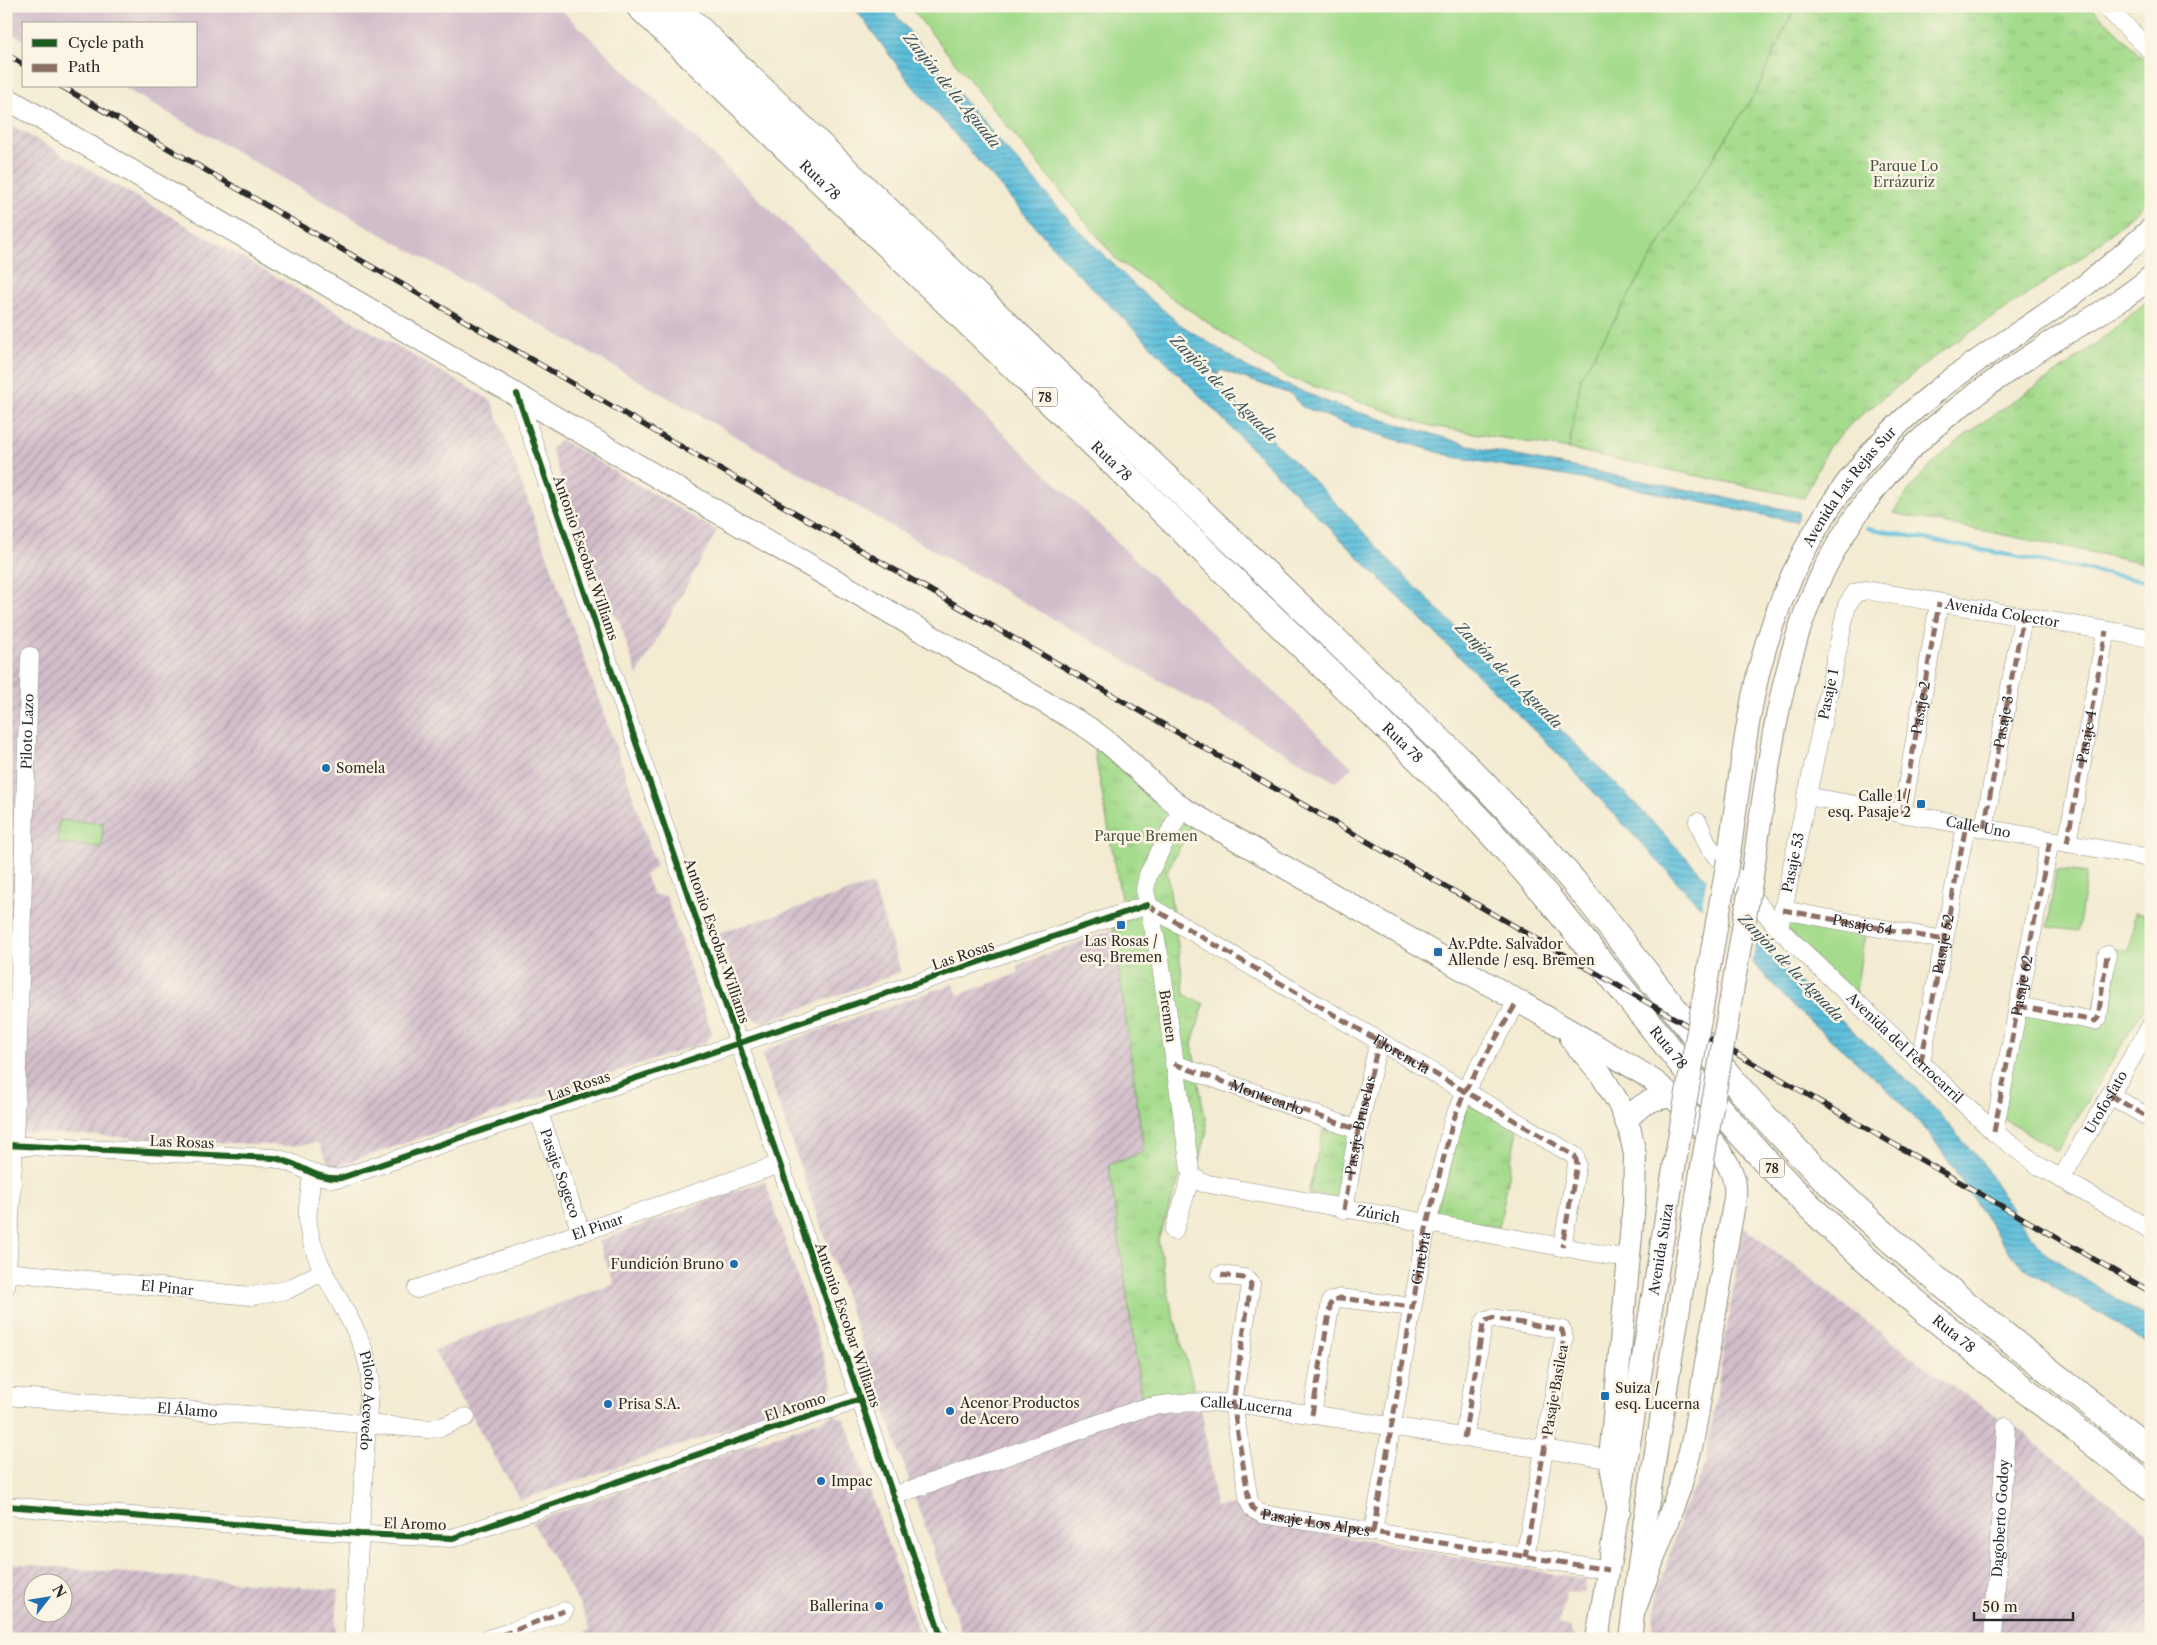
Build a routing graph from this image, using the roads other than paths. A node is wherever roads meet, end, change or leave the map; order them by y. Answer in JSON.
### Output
{"nodes":[{"id":1,"x":640,"y":6,"type":"edge"},
{"id":2,"x":675,"y":6,"type":"edge"},
{"id":3,"x":2105,"y":6,"type":"edge"},
{"id":4,"x":2151,"y":51,"type":"edge"},
{"id":5,"x":6,"y":98,"type":"edge"},
{"id":6,"x":2151,"y":229,"type":"edge"},
{"id":7,"x":2151,"y":277,"type":"edge"},
{"id":8,"x":517,"y":394,"type":"junction"},
{"id":9,"x":1854,"y":593,"type":"joint"},
{"id":10,"x":1939,"y":603,"type":"junction"},
{"id":11,"x":2023,"y":617,"type":"junction"},
{"id":12,"x":2106,"y":630,"type":"junction"},
{"id":13,"x":2151,"y":638,"type":"edge"},
{"id":14,"x":30,"y":656,"type":"dead end"},
{"id":15,"x":1806,"y":796,"type":"junction"},
{"id":16,"x":1182,"y":808,"type":"junction"},
{"id":17,"x":1902,"y":814,"type":"junction"},
{"id":18,"x":1698,"y":822,"type":"dead end"},
{"id":19,"x":1966,"y":825,"type":"junction"},
{"id":20,"x":1984,"y":828,"type":"junction"},
{"id":21,"x":2058,"y":842,"type":"junction"},
{"id":22,"x":2150,"y":854,"type":"edge"},
{"id":23,"x":1728,"y":860,"type":"joint"},
{"id":24,"x":1750,"y":888,"type":"joint"},
{"id":25,"x":1147,"y":905,"type":"junction"},
{"id":26,"x":1783,"y":910,"type":"junction"},
{"id":27,"x":1779,"y":929,"type":"junction"},
{"id":28,"x":1944,"y":940,"type":"junction"},
{"id":29,"x":2107,"y":955,"type":"dead end"},
{"id":30,"x":1517,"y":1002,"type":"junction"},
{"id":31,"x":2018,"y":1006,"type":"junction"},
{"id":32,"x":1556,"y":1024,"type":"junction"},
{"id":33,"x":2151,"y":1025,"type":"edge"},
{"id":34,"x":1380,"y":1041,"type":"junction"},
{"id":35,"x":739,"y":1044,"type":"junction"},
{"id":36,"x":1921,"y":1062,"type":"junction"},
{"id":37,"x":1174,"y":1064,"type":"junction"},
{"id":38,"x":1465,"y":1091,"type":"junction"},
{"id":39,"x":2110,"y":1095,"type":"junction"},
{"id":40,"x":1672,"y":1097,"type":"junction"},
{"id":41,"x":539,"y":1113,"type":"junction"},
{"id":42,"x":2151,"y":1119,"type":"edge"},
{"id":43,"x":1626,"y":1121,"type":"junction"},
{"id":44,"x":1358,"y":1130,"type":"junction"},
{"id":45,"x":1994,"y":1132,"type":"junction"},
{"id":46,"x":11,"y":1145,"type":"edge"},
{"id":47,"x":780,"y":1164,"type":"junction"},
{"id":48,"x":312,"y":1174,"type":"junction"},
{"id":49,"x":1191,"y":1176,"type":"junction"},
{"id":50,"x":2061,"y":1179,"type":"junction"},
{"id":51,"x":1344,"y":1210,"type":"junction"},
{"id":52,"x":1427,"y":1224,"type":"junction"},
{"id":53,"x":2151,"y":1230,"type":"edge"},
{"id":54,"x":1174,"y":1231,"type":"dead end"},
{"id":55,"x":581,"y":1232,"type":"junction"},
{"id":56,"x":1562,"y":1247,"type":"junction"},
{"id":57,"x":1629,"y":1258,"type":"junction"},
{"id":58,"x":324,"y":1271,"type":"junction"},
{"id":59,"x":1221,"y":1275,"type":"dead end"},
{"id":60,"x":7,"y":1277,"type":"edge"},
{"id":61,"x":417,"y":1289,"type":"dead end"},
{"id":62,"x":1412,"y":1307,"type":"junction"},
{"id":63,"x":6,"y":1396,"type":"edge"},
{"id":64,"x":860,"y":1399,"type":"junction"},
{"id":65,"x":1233,"y":1403,"type":"junction"},
{"id":66,"x":1312,"y":1415,"type":"junction"},
{"id":67,"x":466,"y":1417,"type":"dead end"},
{"id":68,"x":368,"y":1425,"type":"junction"},
{"id":69,"x":1391,"y":1427,"type":"junction"},
{"id":70,"x":2006,"y":1427,"type":"dead end"},
{"id":71,"x":1464,"y":1438,"type":"junction"},
{"id":72,"x":1544,"y":1450,"type":"junction"},
{"id":73,"x":2151,"y":1451,"type":"edge"},
{"id":74,"x":1610,"y":1459,"type":"junction"},
{"id":75,"x":2151,"y":1488,"type":"edge"},
{"id":76,"x":893,"y":1496,"type":"junction"},
{"id":77,"x":6,"y":1506,"type":"edge"},
{"id":78,"x":1619,"y":1512,"type":"junction"},
{"id":79,"x":1373,"y":1532,"type":"junction"},
{"id":80,"x":360,"y":1534,"type":"junction"},
{"id":81,"x":1525,"y":1557,"type":"junction"},
{"id":82,"x":1609,"y":1570,"type":"junction"},
{"id":83,"x":564,"y":1611,"type":"dead end"},
{"id":84,"x":1634,"y":1611,"type":"junction"},
{"id":85,"x":353,"y":1639,"type":"edge"},
{"id":86,"x":357,"y":1639,"type":"edge"},
{"id":87,"x":487,"y":1639,"type":"edge"},
{"id":88,"x":942,"y":1639,"type":"edge"},
{"id":89,"x":1597,"y":1639,"type":"edge"},
{"id":90,"x":1630,"y":1639,"type":"edge"},
{"id":91,"x":1993,"y":1639,"type":"edge"}],
"edges":[{"from":1,"to":75,"type":"highway","name":"Ruta 78","number":"78"},
{"from":2,"to":73,"type":"highway","name":"Ruta 78","number":"78"},
{"from":3,"to":4,"type":"street"},
{"from":5,"to":8,"type":"main road"},
{"from":6,"to":23,"type":"main road","name":"Avenida Las Rejas Sur"},
{"from":7,"to":24,"type":"main road","name":"Avenida Las Rejas Sur"},
{"from":8,"to":16,"type":"main road"},
{"from":8,"to":35,"type":"street","name":"Antonio Escobar Williams"},
{"from":9,"to":10,"type":"street","name":"Avenida Colector"},
{"from":9,"to":15,"type":"street","name":"Pasaje 1"},
{"from":10,"to":11,"type":"street","name":"Avenida Colector"},
{"from":10,"to":17,"type":"street","name":"Pasaje 2"},
{"from":11,"to":12,"type":"street","name":"Avenida Colector"},
{"from":11,"to":20,"type":"street","name":"Pasaje 3"},
{"from":12,"to":13,"type":"street","name":"Avenida Colector"},
{"from":12,"to":21,"type":"street","name":"Pasaje 4"},
{"from":14,"to":46,"type":"street","name":"Piloto Lazo"},
{"from":15,"to":17,"type":"street","name":"Calle Uno"},
{"from":15,"to":26,"type":"street","name":"Pasaje 53"},
{"from":16,"to":25,"type":"street","name":"Bremen"},
{"from":16,"to":30,"type":"main road"},
{"from":17,"to":19,"type":"street","name":"Calle Uno"},
{"from":18,"to":27,"type":"street","name":"Avenida del Ferrocarril"},
{"from":19,"to":20,"type":"street","name":"Calle Uno"},
{"from":19,"to":28,"type":"street","name":"Pasaje 52"},
{"from":20,"to":21,"type":"street","name":"Calle Uno"},
{"from":21,"to":22,"type":"street","name":"Calle Uno"},
{"from":21,"to":31,"type":"street","name":"Pasaje 62"},
{"from":23,"to":78,"type":"main road","name":"Avenida Suiza","bridge":true},
{"from":24,"to":84,"type":"main road","name":"Avenida Suiza","bridge":true},
{"from":25,"to":34,"type":"street","name":"Florencia"},
{"from":25,"to":35,"type":"street","name":"Las Rosas"},
{"from":25,"to":37,"type":"street","name":"Bremen"},
{"from":26,"to":27,"type":"street","name":"Pasaje 53"},
{"from":26,"to":28,"type":"street","name":"Pasaje 54"},
{"from":27,"to":36,"type":"street","name":"Avenida del Ferrocarril"},
{"from":28,"to":36,"type":"street","name":"Pasaje 52"},
{"from":29,"to":31,"type":"street"},
{"from":30,"to":32,"type":"main road"},
{"from":30,"to":38,"type":"street","name":"Ginebra"},
{"from":31,"to":45,"type":"street","name":"Pasaje 62"},
{"from":32,"to":40,"type":"main road"},
{"from":32,"to":43,"type":"main road","name":"Avenida Suiza"},
{"from":33,"to":39,"type":"street","name":"Urofosfato"},
{"from":34,"to":38,"type":"street","name":"Florencia"},
{"from":34,"to":44,"type":"street","name":"Pasaje Bruselas"},
{"from":35,"to":41,"type":"street","name":"Las Rosas"},
{"from":35,"to":47,"type":"street","name":"Antonio Escobar Williams"},
{"from":36,"to":45,"type":"street","name":"Avenida del Ferrocarril"},
{"from":37,"to":44,"type":"street","name":"Montecarlo"},
{"from":37,"to":49,"type":"street","name":"Bremen"},
{"from":38,"to":52,"type":"street","name":"Ginebra"},
{"from":38,"to":56,"type":"street","name":"Florencia"},
{"from":39,"to":42,"type":"street"},
{"from":39,"to":50,"type":"street","name":"Urofosfato"},
{"from":40,"to":43,"type":"main road"},
{"from":40,"to":84,"type":"main road"},
{"from":41,"to":48,"type":"street","name":"Las Rosas"},
{"from":41,"to":55,"type":"street","name":"Pasaje Sogeco"},
{"from":43,"to":57,"type":"main road","name":"Avenida Suiza"},
{"from":44,"to":51,"type":"street","name":"Pasaje Bruselas"},
{"from":45,"to":50,"type":"street","name":"Avenida del Ferrocarril"},
{"from":46,"to":48,"type":"street","name":"Las Rosas"},
{"from":46,"to":60,"type":"street","name":"Piloto Lazo"},
{"from":47,"to":55,"type":"street","name":"El Pinar"},
{"from":47,"to":64,"type":"street","name":"Antonio Escobar Williams"},
{"from":48,"to":58,"type":"street","name":"Piloto Acevedo"},
{"from":49,"to":51,"type":"street","name":"Zúrich"},
{"from":49,"to":54,"type":"street","name":"Bremen"},
{"from":50,"to":53,"type":"street","name":"Avenida del Ferrocarril"},
{"from":51,"to":52,"type":"street","name":"Zúrich"},
{"from":52,"to":56,"type":"street","name":"Zúrich"},
{"from":52,"to":62,"type":"street","name":"Ginebra"},
{"from":55,"to":61,"type":"street","name":"El Pinar"},
{"from":56,"to":57,"type":"street","name":"Zúrich"},
{"from":57,"to":74,"type":"main road","name":"Avenida Suiza"},
{"from":58,"to":60,"type":"street","name":"El Pinar"},
{"from":58,"to":68,"type":"street","name":"Piloto Acevedo"},
{"from":59,"to":65,"type":"street","name":"Pasaje Los Alpes"},
{"from":62,"to":66,"type":"street"},
{"from":62,"to":69,"type":"street","name":"Ginebra"},
{"from":63,"to":68,"type":"street","name":"El Álamo"},
{"from":64,"to":76,"type":"street","name":"Antonio Escobar Williams"},
{"from":64,"to":80,"type":"street","name":"El Aromo"},
{"from":65,"to":66,"type":"street","name":"Calle Lucerna"},
{"from":65,"to":76,"type":"street","name":"Calle Lucerna"},
{"from":65,"to":79,"type":"street","name":"Pasaje Los Alpes"},
{"from":66,"to":69,"type":"street","name":"Calle Lucerna"},
{"from":67,"to":68,"type":"street","name":"El Álamo"},
{"from":68,"to":80,"type":"street","name":"Piloto Acevedo"},
{"from":69,"to":71,"type":"street","name":"Calle Lucerna"},
{"from":69,"to":79,"type":"street","name":"Ginebra"},
{"from":70,"to":91,"type":"street","name":"Dagoberto Godoy"},
{"from":71,"to":72,"type":"street","name":"Calle Lucerna"},
{"from":71,"to":72,"type":"street","name":"Pasaje Basilea"},
{"from":72,"to":74,"type":"street","name":"Calle Lucerna"},
{"from":72,"to":81,"type":"street","name":"Pasaje Basilea"},
{"from":74,"to":78,"type":"main road","name":"Avenida Suiza"},
{"from":76,"to":88,"type":"street","name":"Antonio Escobar Williams"},
{"from":77,"to":80,"type":"street","name":"El Aromo"},
{"from":78,"to":82,"type":"main road","name":"Avenida Suiza"},
{"from":79,"to":81,"type":"street","name":"Pasaje Los Alpes"},
{"from":80,"to":85,"type":"street","name":"Piloto Acevedo"},
{"from":81,"to":82,"type":"street","name":"Pasaje Los Alpes"},
{"from":82,"to":89,"type":"main road","name":"Avenida Suiza"},
{"from":83,"to":87,"type":"street"},
{"from":84,"to":90,"type":"main road","name":"Avenida Suiza"},
{"from":85,"to":86,"type":"street"}]}
